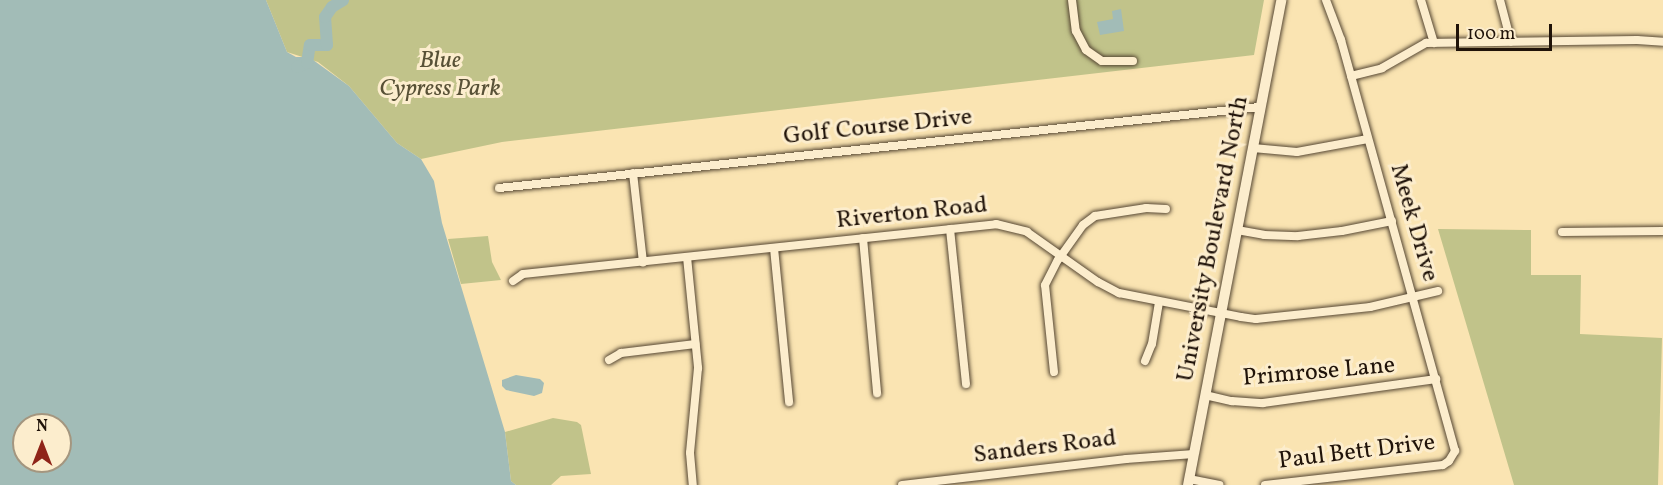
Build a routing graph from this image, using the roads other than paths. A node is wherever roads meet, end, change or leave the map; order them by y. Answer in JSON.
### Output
{"nodes":[{"id":1,"x":1072,"y":0,"type":"edge"},
{"id":2,"x":1281,"y":0,"type":"edge"},
{"id":3,"x":1326,"y":0,"type":"edge"},
{"id":4,"x":1421,"y":0,"type":"edge"},
{"id":5,"x":1500,"y":0,"type":"edge"},
{"id":6,"x":1511,"y":42,"type":"junction"},
{"id":7,"x":1663,"y":42,"type":"edge"},
{"id":8,"x":1434,"y":43,"type":"junction"},
{"id":9,"x":1133,"y":61,"type":"dead end"},
{"id":10,"x":1351,"y":76,"type":"junction"},
{"id":11,"x":1260,"y":107,"type":"junction"},
{"id":12,"x":1368,"y":139,"type":"junction"},
{"id":13,"x":1253,"y":148,"type":"junction"},
{"id":14,"x":633,"y":173,"type":"junction"},
{"id":15,"x":499,"y":188,"type":"dead end"},
{"id":16,"x":1166,"y":209,"type":"dead end"},
{"id":17,"x":1392,"y":220,"type":"junction"},
{"id":18,"x":950,"y":229,"type":"junction"},
{"id":19,"x":1237,"y":230,"type":"junction"},
{"id":20,"x":1663,"y":231,"type":"edge"},
{"id":21,"x":1562,"y":232,"type":"dead end"},
{"id":22,"x":863,"y":238,"type":"junction"},
{"id":23,"x":774,"y":248,"type":"junction"},
{"id":24,"x":1061,"y":256,"type":"junction"},
{"id":25,"x":687,"y":257,"type":"junction"},
{"id":26,"x":643,"y":262,"type":"junction"},
{"id":27,"x":513,"y":281,"type":"dead end"},
{"id":28,"x":1438,"y":291,"type":"dead end"},
{"id":29,"x":1413,"y":298,"type":"junction"},
{"id":30,"x":1159,"y":302,"type":"junction"},
{"id":31,"x":1221,"y":313,"type":"junction"},
{"id":32,"x":695,"y":344,"type":"junction"},
{"id":33,"x":609,"y":360,"type":"dead end"},
{"id":34,"x":1145,"y":361,"type":"dead end"},
{"id":35,"x":1054,"y":372,"type":"dead end"},
{"id":36,"x":1437,"y":380,"type":"junction"},
{"id":37,"x":966,"y":384,"type":"dead end"},
{"id":38,"x":878,"y":393,"type":"dead end"},
{"id":39,"x":1205,"y":395,"type":"junction"},
{"id":40,"x":789,"y":402,"type":"dead end"},
{"id":41,"x":1194,"y":454,"type":"junction"},
{"id":42,"x":1452,"y":457,"type":"joint"},
{"id":43,"x":1189,"y":482,"type":"edge"},
{"id":44,"x":693,"y":485,"type":"edge"},
{"id":45,"x":902,"y":485,"type":"edge"},
{"id":46,"x":1220,"y":485,"type":"edge"},
{"id":47,"x":1265,"y":485,"type":"edge"}],
"edges":[{"from":1,"to":9,"type":"street"},
{"from":2,"to":11,"type":"street","name":"University Boulevard North"},
{"from":3,"to":10,"type":"street","name":"Meek Drive"},
{"from":4,"to":8,"type":"street"},
{"from":5,"to":6,"type":"street"},
{"from":6,"to":7,"type":"street"},
{"from":6,"to":8,"type":"street"},
{"from":8,"to":10,"type":"street"},
{"from":10,"to":12,"type":"street","name":"Meek Drive"},
{"from":11,"to":13,"type":"street","name":"University Boulevard North"},
{"from":11,"to":14,"type":"street","name":"Golf Course Drive"},
{"from":12,"to":13,"type":"street"},
{"from":12,"to":17,"type":"street","name":"Meek Drive"},
{"from":13,"to":19,"type":"street","name":"University Boulevard North"},
{"from":14,"to":15,"type":"street","name":"Golf Course Drive"},
{"from":14,"to":26,"type":"street"},
{"from":16,"to":24,"type":"street"},
{"from":17,"to":19,"type":"street"},
{"from":17,"to":29,"type":"street","name":"Meek Drive"},
{"from":18,"to":22,"type":"street","name":"Riverton Road"},
{"from":18,"to":24,"type":"street","name":"Riverton Road"},
{"from":18,"to":37,"type":"street"},
{"from":19,"to":31,"type":"street","name":"University Boulevard North"},
{"from":20,"to":21,"type":"street"},
{"from":22,"to":23,"type":"street","name":"Riverton Road"},
{"from":22,"to":38,"type":"street"},
{"from":23,"to":25,"type":"street","name":"Riverton Road"},
{"from":23,"to":40,"type":"street"},
{"from":24,"to":30,"type":"street","name":"Riverton Road"},
{"from":24,"to":35,"type":"street"},
{"from":25,"to":26,"type":"street","name":"Riverton Road"},
{"from":25,"to":32,"type":"street"},
{"from":26,"to":27,"type":"street","name":"Riverton Road"},
{"from":28,"to":29,"type":"street","name":"Riverton Road"},
{"from":29,"to":31,"type":"street","name":"Riverton Road"},
{"from":29,"to":36,"type":"street","name":"Meek Drive"},
{"from":30,"to":31,"type":"street","name":"Riverton Road"},
{"from":30,"to":34,"type":"street"},
{"from":31,"to":39,"type":"street","name":"University Boulevard North"},
{"from":32,"to":33,"type":"street"},
{"from":32,"to":44,"type":"street"},
{"from":36,"to":39,"type":"street","name":"Primrose Lane"},
{"from":36,"to":42,"type":"street","name":"Meek Drive"},
{"from":39,"to":41,"type":"street","name":"University Boulevard North"},
{"from":41,"to":43,"type":"street","name":"University Boulevard North"},
{"from":41,"to":45,"type":"street","name":"Sanders Road"},
{"from":42,"to":47,"type":"street","name":"Paul Bett Drive"},
{"from":43,"to":46,"type":"street"}]}
